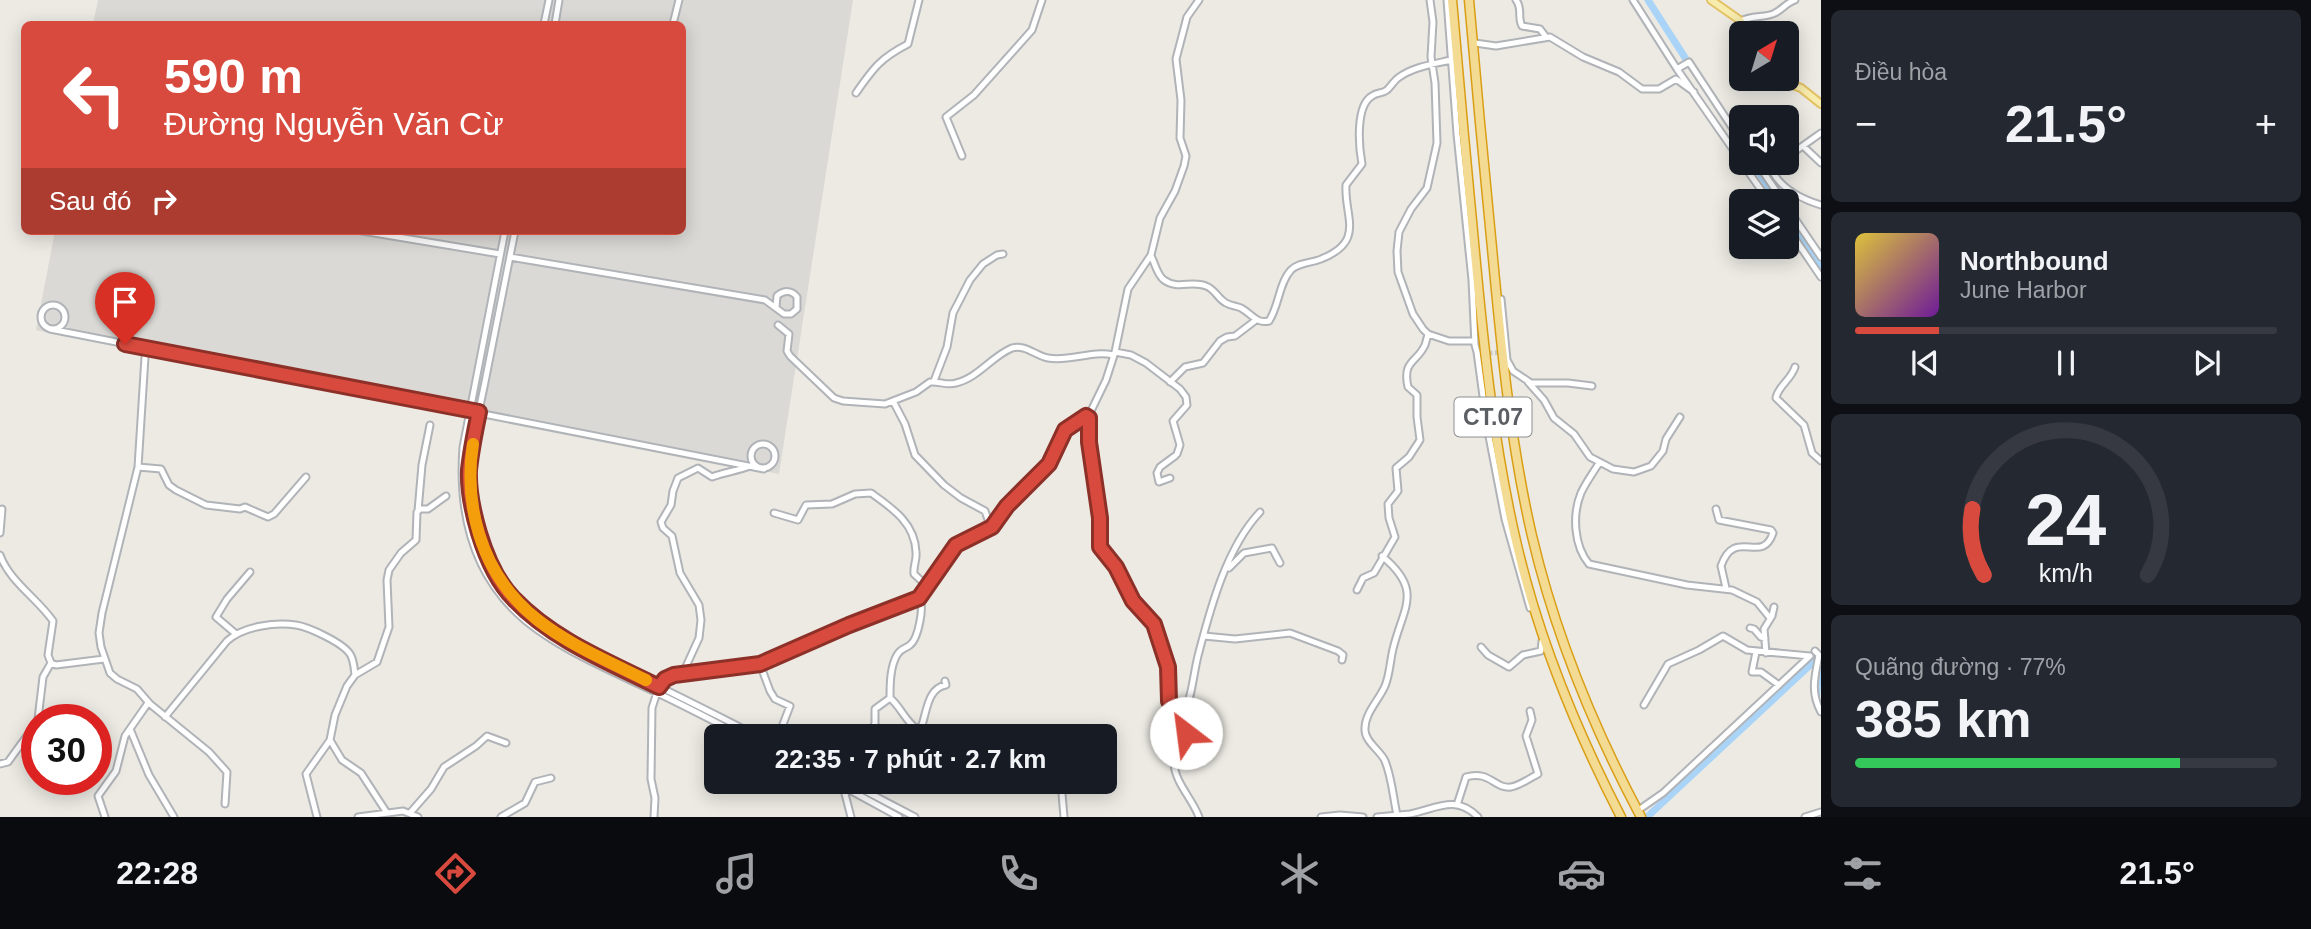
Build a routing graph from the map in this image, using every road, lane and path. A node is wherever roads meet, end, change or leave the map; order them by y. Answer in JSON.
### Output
{"nodes":[{"id":1,"x":548,"y":0,"type":"edge"},
{"id":2,"x":559,"y":0,"type":"edge"},
{"id":3,"x":679,"y":0,"type":"edge"},
{"id":4,"x":919,"y":0,"type":"edge"},
{"id":5,"x":1042,"y":0,"type":"edge"},
{"id":6,"x":1199,"y":0,"type":"edge"},
{"id":7,"x":1430,"y":0,"type":"edge"},
{"id":8,"x":1449,"y":0,"type":"edge"},
{"id":9,"x":1471,"y":0,"type":"edge"},
{"id":10,"x":1516,"y":0,"type":"edge"},
{"id":11,"x":1633,"y":0,"type":"edge"},
{"id":12,"x":1711,"y":0,"type":"edge"},
{"id":13,"x":1795,"y":0,"type":"edge"},
{"id":14,"x":544,"y":21,"type":"edge"},
{"id":15,"x":556,"y":21,"type":"edge"},
{"id":16,"x":674,"y":21,"type":"edge"},
{"id":17,"x":1741,"y":21,"type":"joint"},
{"id":18,"x":1546,"y":37,"type":"junction"},
{"id":19,"x":1475,"y":43,"type":"junction"},
{"id":20,"x":1451,"y":60,"type":"junction"},
{"id":21,"x":1432,"y":65,"type":"junction"},
{"id":22,"x":1677,"y":68,"type":"junction"},
{"id":23,"x":1799,"y":87,"type":"edge"},
{"id":24,"x":1694,"y":92,"type":"junction"},
{"id":25,"x":856,"y":93,"type":"dead end"},
{"id":26,"x":1821,"y":104,"type":"edge"},
{"id":27,"x":1729,"y":123,"type":"edge"},
{"id":28,"x":1821,"y":134,"type":"edge"},
{"id":29,"x":1729,"y":143,"type":"edge"},
{"id":30,"x":1803,"y":146,"type":"junction"},
{"id":31,"x":1799,"y":149,"type":"edge"},
{"id":32,"x":962,"y":156,"type":"dead end"},
{"id":33,"x":1821,"y":163,"type":"edge"},
{"id":34,"x":1775,"y":175,"type":"edge"},
{"id":35,"x":1821,"y":205,"type":"edge"},
{"id":36,"x":1799,"y":225,"type":"edge"},
{"id":37,"x":386,"y":235,"type":"edge"},
{"id":38,"x":504,"y":235,"type":"edge"},
{"id":39,"x":514,"y":235,"type":"edge"},
{"id":40,"x":1799,"y":245,"type":"edge"},
{"id":41,"x":500,"y":254,"type":"junction"},
{"id":42,"x":1003,"y":254,"type":"dead end"},
{"id":43,"x":1151,"y":256,"type":"junction"},
{"id":44,"x":510,"y":257,"type":"junction"},
{"id":45,"x":1821,"y":257,"type":"edge"},
{"id":46,"x":1821,"y":278,"type":"edge"},
{"id":47,"x":777,"y":296,"type":"junction"},
{"id":48,"x":765,"y":300,"type":"junction"},
{"id":49,"x":776,"y":307,"type":"junction"},
{"id":50,"x":65,"y":319,"type":"junction"},
{"id":51,"x":1256,"y":320,"type":"junction"},
{"id":52,"x":778,"y":326,"type":"dead end"},
{"id":53,"x":50,"y":329,"type":"junction"},
{"id":54,"x":72,"y":334,"type":"junction"},
{"id":55,"x":1428,"y":334,"type":"junction"},
{"id":56,"x":1474,"y":341,"type":"junction"},
{"id":57,"x":1114,"y":353,"type":"junction"},
{"id":58,"x":145,"y":357,"type":"dead end"},
{"id":59,"x":1795,"y":367,"type":"dead end"},
{"id":60,"x":934,"y":381,"type":"junction"},
{"id":61,"x":1170,"y":382,"type":"junction"},
{"id":62,"x":1528,"y":382,"type":"junction"},
{"id":63,"x":1592,"y":386,"type":"dead end"},
{"id":64,"x":893,"y":401,"type":"junction"},
{"id":65,"x":470,"y":411,"type":"junction"},
{"id":66,"x":479,"y":412,"type":"junction"},
{"id":67,"x":1086,"y":416,"type":"junction"},
{"id":68,"x":1680,"y":417,"type":"dead end"},
{"id":69,"x":430,"y":425,"type":"dead end"},
{"id":70,"x":751,"y":455,"type":"junction"},
{"id":71,"x":1821,"y":461,"type":"edge"},
{"id":72,"x":1599,"y":463,"type":"junction"},
{"id":73,"x":748,"y":465,"type":"junction"},
{"id":74,"x":138,"y":467,"type":"junction"},
{"id":75,"x":764,"y":469,"type":"junction"},
{"id":76,"x":306,"y":477,"type":"dead end"},
{"id":77,"x":1170,"y":478,"type":"dead end"},
{"id":78,"x":446,"y":496,"type":"dead end"},
{"id":79,"x":2,"y":509,"type":"dead end"},
{"id":80,"x":1716,"y":509,"type":"dead end"},
{"id":81,"x":418,"y":511,"type":"junction"},
{"id":82,"x":1260,"y":512,"type":"dead end"},
{"id":83,"x":774,"y":513,"type":"dead end"},
{"id":84,"x":991,"y":528,"type":"junction"},
{"id":85,"x":0,"y":533,"type":"edge"},
{"id":86,"x":0,"y":555,"type":"edge"},
{"id":87,"x":1382,"y":556,"type":"junction"},
{"id":88,"x":1280,"y":563,"type":"dead end"},
{"id":89,"x":482,"y":565,"type":"junction"},
{"id":90,"x":491,"y":565,"type":"junction"},
{"id":91,"x":250,"y":572,"type":"dead end"},
{"id":92,"x":1225,"y":573,"type":"junction"},
{"id":93,"x":927,"y":586,"type":"junction"},
{"id":94,"x":1726,"y":588,"type":"junction"},
{"id":95,"x":1357,"y":590,"type":"dead end"},
{"id":96,"x":919,"y":598,"type":"junction"},
{"id":97,"x":1774,"y":607,"type":"dead end"},
{"id":98,"x":1770,"y":618,"type":"junction"},
{"id":99,"x":1750,"y":628,"type":"dead end"},
{"id":100,"x":236,"y":634,"type":"junction"},
{"id":101,"x":1204,"y":636,"type":"junction"},
{"id":102,"x":1765,"y":638,"type":"junction"},
{"id":103,"x":1821,"y":642,"type":"edge"},
{"id":104,"x":1480,"y":647,"type":"dead end"},
{"id":105,"x":1756,"y":652,"type":"junction"},
{"id":106,"x":1766,"y":653,"type":"junction"},
{"id":107,"x":1817,"y":653,"type":"junction"},
{"id":108,"x":1810,"y":656,"type":"junction"},
{"id":109,"x":104,"y":659,"type":"junction"},
{"id":110,"x":1342,"y":660,"type":"dead end"},
{"id":111,"x":51,"y":663,"type":"junction"},
{"id":112,"x":760,"y":664,"type":"junction"},
{"id":113,"x":683,"y":673,"type":"junction"},
{"id":114,"x":355,"y":675,"type":"junction"},
{"id":115,"x":945,"y":681,"type":"dead end"},
{"id":116,"x":1779,"y":685,"type":"junction"},
{"id":117,"x":658,"y":690,"type":"junction"},
{"id":118,"x":890,"y":698,"type":"junction"},
{"id":119,"x":148,"y":703,"type":"junction"},
{"id":120,"x":39,"y":704,"type":"edge"},
{"id":121,"x":1644,"y":705,"type":"dead end"},
{"id":122,"x":1530,"y":711,"type":"dead end"},
{"id":123,"x":1821,"y":712,"type":"edge"},
{"id":124,"x":1184,"y":716,"type":"junction"},
{"id":125,"x":165,"y":717,"type":"junction"},
{"id":126,"x":720,"y":724,"type":"edge"},
{"id":127,"x":731,"y":724,"type":"edge"},
{"id":128,"x":783,"y":724,"type":"edge"},
{"id":129,"x":876,"y":724,"type":"edge"},
{"id":130,"x":130,"y":729,"type":"junction"},
{"id":131,"x":330,"y":740,"type":"junction"},
{"id":132,"x":506,"y":743,"type":"dead end"},
{"id":133,"x":21,"y":744,"type":"edge"},
{"id":134,"x":0,"y":764,"type":"edge"},
{"id":135,"x":551,"y":778,"type":"dead end"},
{"id":136,"x":848,"y":794,"type":"edge"},
{"id":137,"x":861,"y":794,"type":"edge"},
{"id":138,"x":869,"y":794,"type":"edge"},
{"id":139,"x":1062,"y":794,"type":"edge"},
{"id":140,"x":890,"y":803,"type":"junction"},
{"id":141,"x":225,"y":804,"type":"dead end"},
{"id":142,"x":1457,"y":805,"type":"junction"},
{"id":143,"x":886,"y":810,"type":"junction"},
{"id":144,"x":1821,"y":812,"type":"edge"},
{"id":145,"x":387,"y":813,"type":"junction"},
{"id":146,"x":410,"y":813,"type":"junction"},
{"id":147,"x":1642,"y":814,"type":"edge"},
{"id":148,"x":1396,"y":815,"type":"junction"},
{"id":149,"x":1621,"y":816,"type":"edge"},
{"id":150,"x":105,"y":817,"type":"edge"},
{"id":151,"x":174,"y":817,"type":"edge"},
{"id":152,"x":317,"y":817,"type":"edge"},
{"id":153,"x":358,"y":817,"type":"edge"},
{"id":154,"x":418,"y":817,"type":"edge"},
{"id":155,"x":501,"y":817,"type":"edge"},
{"id":156,"x":654,"y":817,"type":"edge"},
{"id":157,"x":851,"y":817,"type":"edge"},
{"id":158,"x":899,"y":817,"type":"edge"},
{"id":159,"x":915,"y":817,"type":"edge"},
{"id":160,"x":1064,"y":817,"type":"edge"},
{"id":161,"x":1199,"y":817,"type":"edge"},
{"id":162,"x":1321,"y":817,"type":"edge"},
{"id":163,"x":1363,"y":817,"type":"edge"},
{"id":164,"x":1377,"y":817,"type":"edge"},
{"id":165,"x":1478,"y":817,"type":"edge"},
{"id":166,"x":1805,"y":817,"type":"edge"}],
"edges":[{"from":1,"to":14,"type":"street"},
{"from":2,"to":15,"type":"street"},
{"from":3,"to":16,"type":"street"},
{"from":4,"to":25,"type":"street"},
{"from":5,"to":32,"type":"street"},
{"from":6,"to":43,"type":"street"},
{"from":7,"to":21,"type":"street"},
{"from":8,"to":20,"type":"street"},
{"from":8,"to":149,"type":"highway","number":"CT.07"},
{"from":9,"to":19,"type":"street"},
{"from":9,"to":147,"type":"highway","number":"CT.07"},
{"from":10,"to":18,"type":"street"},
{"from":11,"to":22,"type":"street"},
{"from":12,"to":17,"type":"main road"},
{"from":13,"to":17,"type":"street"},
{"from":18,"to":19,"type":"street"},
{"from":18,"to":24,"type":"street"},
{"from":19,"to":62,"type":"street"},
{"from":20,"to":21,"type":"street"},
{"from":20,"to":56,"type":"street"},
{"from":21,"to":51,"type":"street"},
{"from":21,"to":55,"type":"street"},
{"from":22,"to":24,"type":"street"},
{"from":22,"to":27,"type":"street"},
{"from":23,"to":26,"type":"main road"},
{"from":24,"to":29,"type":"street"},
{"from":28,"to":30,"type":"street"},
{"from":30,"to":31,"type":"street"},
{"from":30,"to":33,"type":"street"},
{"from":34,"to":35,"type":"street"},
{"from":36,"to":45,"type":"street"},
{"from":37,"to":41,"type":"street"},
{"from":38,"to":41,"type":"street"},
{"from":39,"to":44,"type":"street"},
{"from":40,"to":46,"type":"street"},
{"from":41,"to":65,"type":"street"},
{"from":42,"to":60,"type":"street"},
{"from":43,"to":51,"type":"street"},
{"from":43,"to":57,"type":"street"},
{"from":44,"to":48,"type":"street"},
{"from":44,"to":66,"type":"street"},
{"from":47,"to":48,"type":"street"},
{"from":47,"to":49,"type":"street"},
{"from":47,"to":49,"type":"street"},
{"from":48,"to":49,"type":"street"},
{"from":50,"to":53,"type":"street"},
{"from":50,"to":53,"type":"street"},
{"from":50,"to":54,"type":"street"},
{"from":51,"to":61,"type":"street"},
{"from":52,"to":64,"type":"street"},
{"from":53,"to":54,"type":"street"},
{"from":54,"to":65,"type":"street"},
{"from":55,"to":56,"type":"street"},
{"from":55,"to":87,"type":"street"},
{"from":56,"to":104,"type":"street"},
{"from":57,"to":60,"type":"street"},
{"from":57,"to":61,"type":"street"},
{"from":57,"to":67,"type":"street"},
{"from":58,"to":74,"type":"street"},
{"from":59,"to":71,"type":"street"},
{"from":60,"to":64,"type":"street"},
{"from":61,"to":77,"type":"street"},
{"from":62,"to":63,"type":"street"},
{"from":62,"to":72,"type":"street"},
{"from":64,"to":84,"type":"street"},
{"from":65,"to":66,"type":"street"},
{"from":65,"to":89,"type":"street"},
{"from":66,"to":73,"type":"street"},
{"from":66,"to":90,"type":"street"},
{"from":67,"to":84,"type":"street"},
{"from":67,"to":124,"type":"street"},
{"from":68,"to":72,"type":"street"},
{"from":69,"to":81,"type":"street"},
{"from":70,"to":73,"type":"street"},
{"from":70,"to":75,"type":"street"},
{"from":70,"to":75,"type":"street"},
{"from":72,"to":94,"type":"street"},
{"from":73,"to":75,"type":"street"},
{"from":73,"to":113,"type":"street"},
{"from":74,"to":76,"type":"street"},
{"from":74,"to":109,"type":"street"},
{"from":78,"to":81,"type":"street"},
{"from":79,"to":85,"type":"street"},
{"from":80,"to":94,"type":"street"},
{"from":81,"to":114,"type":"street"},
{"from":82,"to":92,"type":"street"},
{"from":83,"to":93,"type":"street"},
{"from":84,"to":93,"type":"street"},
{"from":86,"to":111,"type":"street"},
{"from":87,"to":95,"type":"street"},
{"from":87,"to":148,"type":"street"},
{"from":88,"to":92,"type":"street"},
{"from":89,"to":90,"type":"street"},
{"from":89,"to":117,"type":"street"},
{"from":90,"to":117,"type":"street"},
{"from":91,"to":100,"type":"street"},
{"from":92,"to":101,"type":"street"},
{"from":93,"to":96,"type":"street"},
{"from":94,"to":98,"type":"street"},
{"from":96,"to":112,"type":"street"},
{"from":96,"to":118,"type":"street"},
{"from":97,"to":98,"type":"street"},
{"from":98,"to":102,"type":"street"},
{"from":99,"to":102,"type":"street"},
{"from":100,"to":114,"type":"street"},
{"from":100,"to":125,"type":"street"},
{"from":101,"to":110,"type":"street"},
{"from":101,"to":124,"type":"street"},
{"from":102,"to":106,"type":"street"},
{"from":103,"to":107,"type":"street"},
{"from":105,"to":106,"type":"street"},
{"from":105,"to":116,"type":"street"},
{"from":105,"to":121,"type":"street"},
{"from":106,"to":108,"type":"street"},
{"from":107,"to":108,"type":"street"},
{"from":107,"to":123,"type":"street"},
{"from":108,"to":116,"type":"street"},
{"from":109,"to":111,"type":"street"},
{"from":109,"to":119,"type":"street"},
{"from":111,"to":120,"type":"street"},
{"from":112,"to":113,"type":"street"},
{"from":112,"to":128,"type":"street"},
{"from":113,"to":117,"type":"street"},
{"from":114,"to":131,"type":"street"},
{"from":115,"to":118,"type":"street"},
{"from":116,"to":147,"type":"street"},
{"from":117,"to":126,"type":"street"},
{"from":117,"to":127,"type":"street"},
{"from":117,"to":156,"type":"street"},
{"from":118,"to":129,"type":"street"},
{"from":119,"to":125,"type":"street"},
{"from":119,"to":130,"type":"street"},
{"from":122,"to":142,"type":"street"},
{"from":124,"to":161,"type":"street"},
{"from":125,"to":141,"type":"street"},
{"from":130,"to":150,"type":"street"},
{"from":130,"to":151,"type":"street"},
{"from":131,"to":145,"type":"street"},
{"from":131,"to":152,"type":"street"},
{"from":132,"to":146,"type":"street"},
{"from":133,"to":134,"type":"street"},
{"from":135,"to":155,"type":"street"},
{"from":136,"to":157,"type":"street"},
{"from":137,"to":143,"type":"street"},
{"from":138,"to":140,"type":"street"},
{"from":139,"to":160,"type":"street"},
{"from":140,"to":143,"type":"street"},
{"from":140,"to":159,"type":"street"},
{"from":142,"to":148,"type":"street"},
{"from":142,"to":165,"type":"street"},
{"from":143,"to":158,"type":"street"},
{"from":144,"to":166,"type":"street"},
{"from":145,"to":146,"type":"street"},
{"from":145,"to":153,"type":"street"},
{"from":146,"to":154,"type":"street"},
{"from":148,"to":164,"type":"street"},
{"from":162,"to":163,"type":"street"}]}
